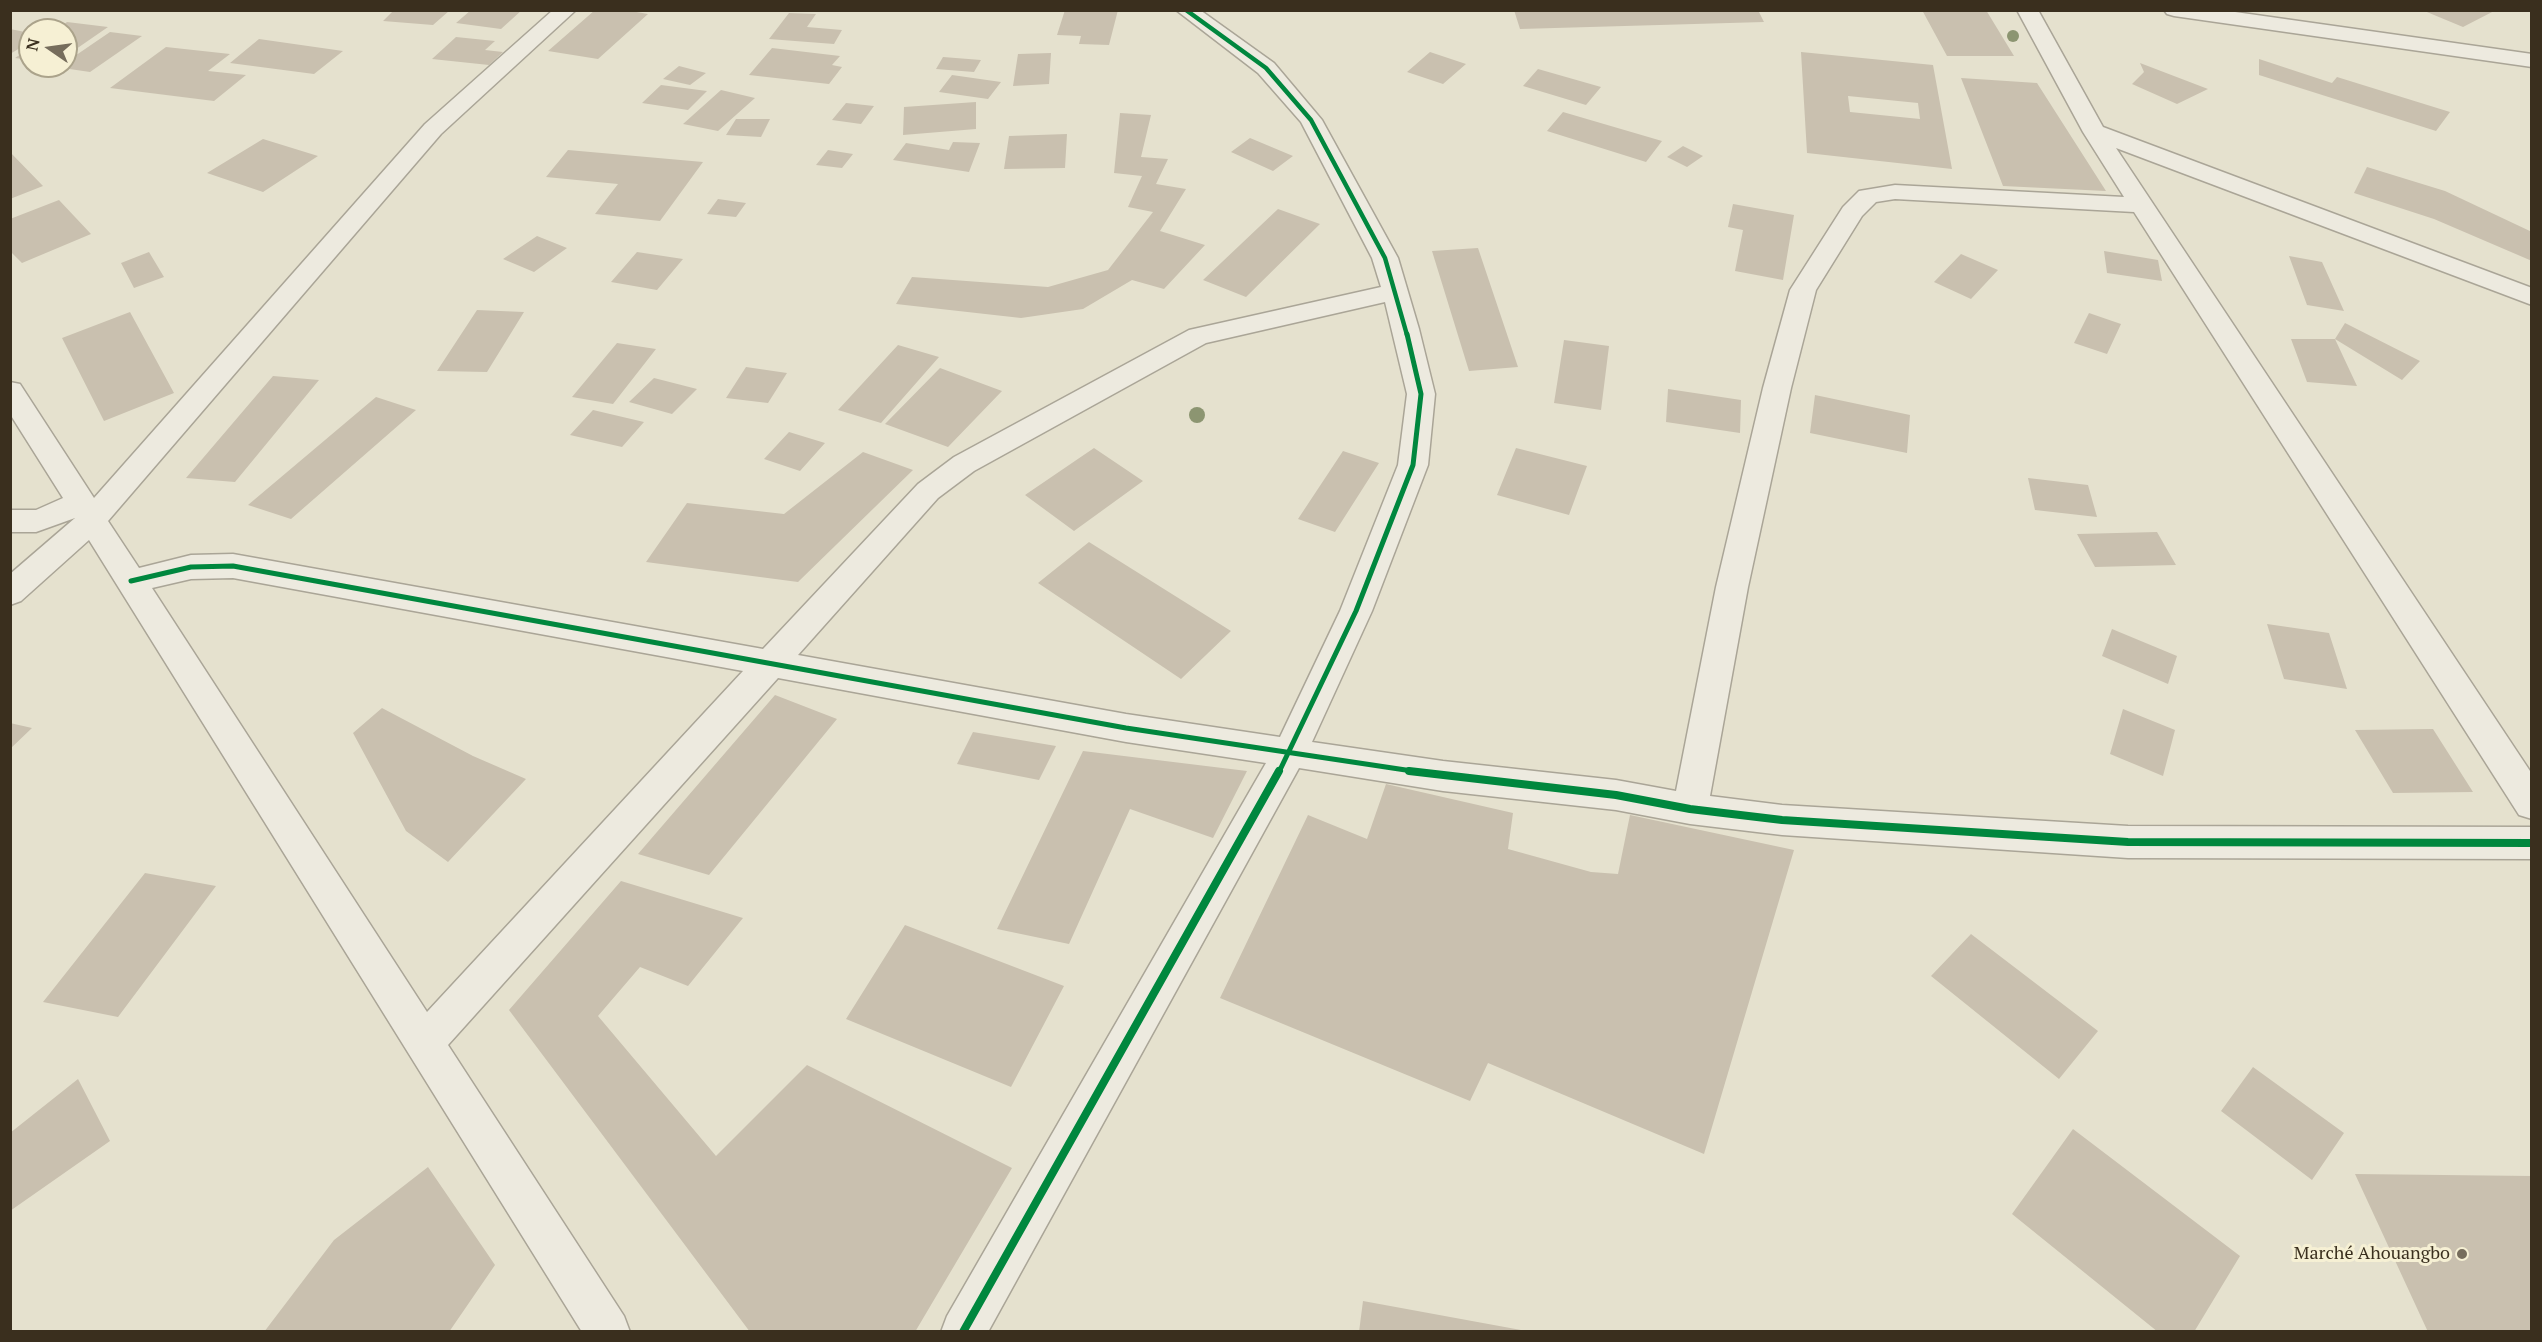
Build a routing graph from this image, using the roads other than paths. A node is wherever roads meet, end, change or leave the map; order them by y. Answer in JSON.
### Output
{"nodes":[{"id":1,"x":566,"y":10,"type":"edge"},
{"id":2,"x":1186,"y":10,"type":"edge"},
{"id":3,"x":2027,"y":10,"type":"edge"},
{"id":4,"x":2174,"y":10,"type":"edge"},
{"id":5,"x":2307,"y":20,"type":"edge"},
{"id":6,"x":2532,"y":61,"type":"edge"},
{"id":7,"x":2094,"y":132,"type":"junction"},
{"id":8,"x":2141,"y":206,"type":"junction"},
{"id":9,"x":1395,"y":292,"type":"junction"},
{"id":10,"x":2532,"y":297,"type":"edge"},
{"id":11,"x":10,"y":391,"type":"edge"},
{"id":12,"x":86,"y":511,"type":"junction"},
{"id":13,"x":10,"y":520,"type":"edge"},
{"id":14,"x":131,"y":581,"type":"junction"},
{"id":15,"x":10,"y":593,"type":"edge"},
{"id":16,"x":772,"y":663,"type":"junction"},
{"id":17,"x":1289,"y":754,"type":"junction"},
{"id":18,"x":2532,"y":804,"type":"edge"},
{"id":19,"x":1690,"y":809,"type":"junction"},
{"id":20,"x":2532,"y":843,"type":"edge"},
{"id":21,"x":424,"y":1043,"type":"junction"},
{"id":22,"x":608,"y":1332,"type":"edge"},
{"id":23,"x":963,"y":1332,"type":"edge"}],
"edges":[{"from":1,"to":12,"type":"street"},
{"from":2,"to":9,"type":"street"},
{"from":3,"to":7,"type":"street"},
{"from":4,"to":5,"type":"street"},
{"from":5,"to":6,"type":"street"},
{"from":7,"to":8,"type":"street"},
{"from":7,"to":10,"type":"street"},
{"from":8,"to":18,"type":"street"},
{"from":8,"to":19,"type":"street"},
{"from":9,"to":16,"type":"street"},
{"from":9,"to":17,"type":"street"},
{"from":11,"to":12,"type":"street"},
{"from":12,"to":13,"type":"street"},
{"from":12,"to":14,"type":"street"},
{"from":12,"to":15,"type":"street"},
{"from":14,"to":16,"type":"street"},
{"from":14,"to":21,"type":"street"},
{"from":16,"to":17,"type":"street"},
{"from":16,"to":21,"type":"street"},
{"from":17,"to":19,"type":"street"},
{"from":17,"to":23,"type":"street"},
{"from":19,"to":20,"type":"street"},
{"from":21,"to":22,"type":"street"}]}
